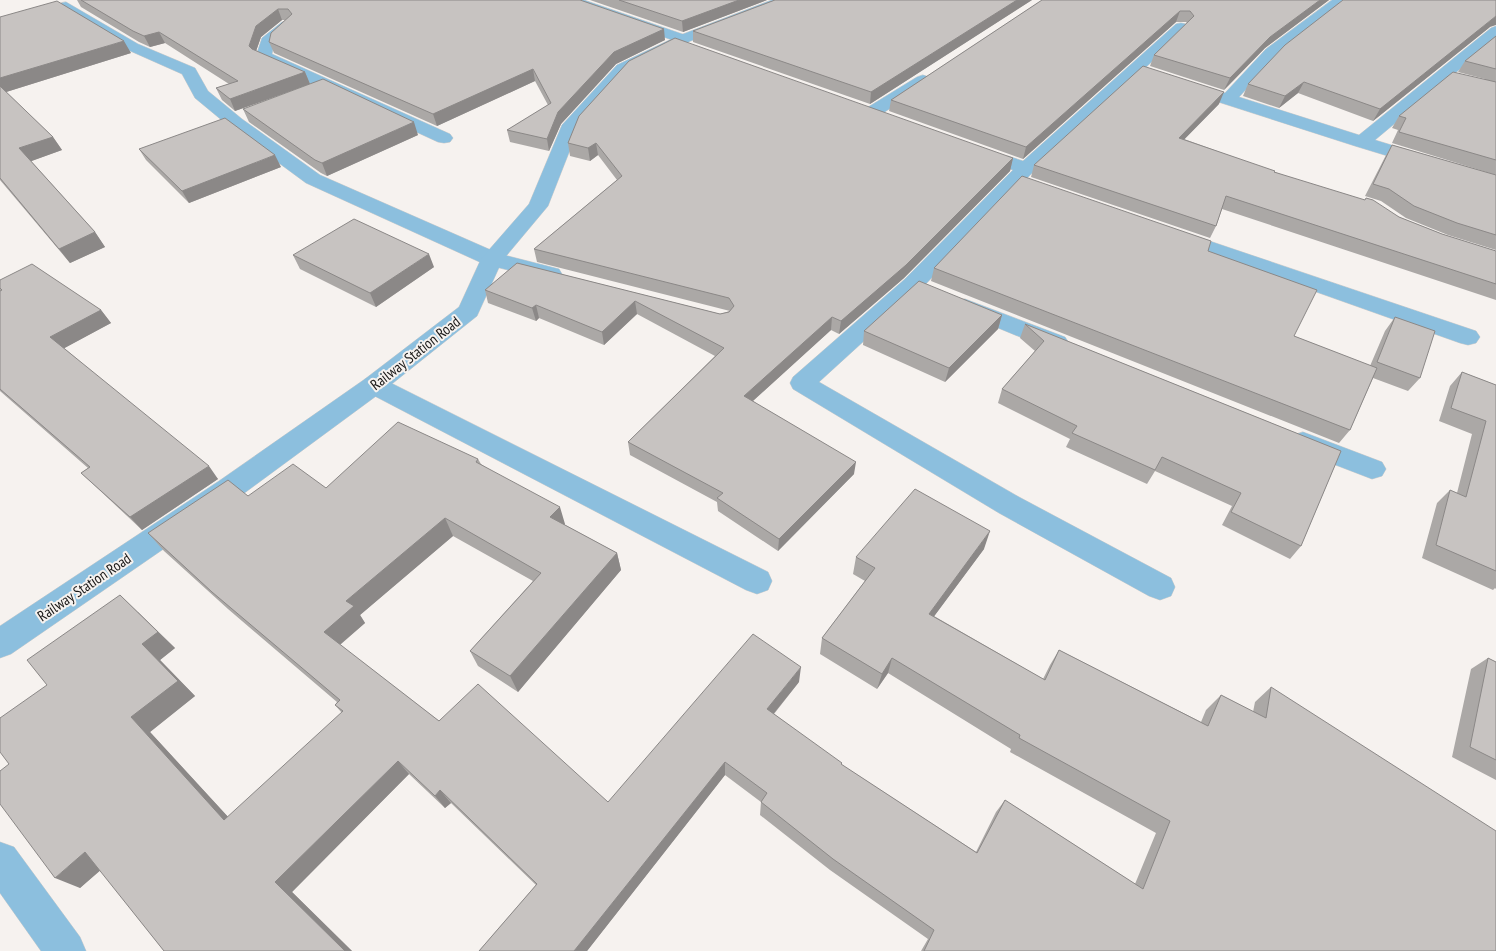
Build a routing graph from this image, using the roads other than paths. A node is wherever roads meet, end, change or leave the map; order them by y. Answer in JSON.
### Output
{"nodes":[{"id":1,"x":570,"y":0,"type":"edge"},
{"id":2,"x":785,"y":0,"type":"edge"},
{"id":3,"x":1341,"y":0,"type":"edge"},
{"id":4,"x":73,"y":2,"type":"edge"},
{"id":5,"x":48,"y":10,"type":"edge"},
{"id":6,"x":287,"y":25,"type":"edge"},
{"id":7,"x":1181,"y":27,"type":"edge"},
{"id":8,"x":1496,"y":31,"type":"edge"},
{"id":9,"x":685,"y":44,"type":"junction"},
{"id":10,"x":1135,"y":69,"type":"junction"},
{"id":11,"x":938,"y":70,"type":"edge"},
{"id":12,"x":1153,"y":75,"type":"edge"},
{"id":13,"x":1441,"y":75,"type":"junction"},
{"id":14,"x":1460,"y":80,"type":"edge"},
{"id":15,"x":1172,"y":81,"type":"edge"},
{"id":16,"x":329,"y":84,"type":"junction"},
{"id":17,"x":303,"y":94,"type":"edge"},
{"id":18,"x":1228,"y":99,"type":"junction"},
{"id":19,"x":853,"y":106,"type":"edge"},
{"id":20,"x":871,"y":113,"type":"junction"},
{"id":21,"x":250,"y":114,"type":"edge"},
{"id":22,"x":890,"y":119,"type":"edge"},
{"id":23,"x":232,"y":120,"type":"junction"},
{"id":24,"x":444,"y":138,"type":"dead end"},
{"id":25,"x":1361,"y":142,"type":"junction"},
{"id":26,"x":990,"y":155,"type":"edge"},
{"id":27,"x":1025,"y":178,"type":"junction"},
{"id":28,"x":1496,"y":183,"type":"edge"},
{"id":29,"x":1156,"y":229,"type":"edge"},
{"id":30,"x":492,"y":258,"type":"junction"},
{"id":31,"x":569,"y":278,"type":"edge"},
{"id":32,"x":928,"y":291,"type":"junction"},
{"id":33,"x":1468,"y":337,"type":"dead end"},
{"id":34,"x":1078,"y":351,"type":"edge"},
{"id":35,"x":374,"y":385,"type":"junction"},
{"id":36,"x":1280,"y":432,"type":"edge"},
{"id":37,"x":1372,"y":469,"type":"dead end"},
{"id":38,"x":757,"y":580,"type":"dead end"},
{"id":39,"x":1160,"y":587,"type":"dead end"},
{"id":40,"x":0,"y":644,"type":"edge"},
{"id":41,"x":0,"y":861,"type":"edge"},
{"id":42,"x":66,"y":951,"type":"edge"}],
"edges":[{"from":1,"to":9,"type":"street"},
{"from":2,"to":9,"type":"street","name":"Railway Station Road"},
{"from":3,"to":18,"type":"street"},
{"from":4,"to":5,"type":"street"},
{"from":4,"to":23,"type":"street"},
{"from":6,"to":16,"type":"street"},
{"from":7,"to":10,"type":"street"},
{"from":8,"to":13,"type":"street"},
{"from":9,"to":30,"type":"street","name":"Railway Station Road"},
{"from":10,"to":12,"type":"street"},
{"from":10,"to":27,"type":"street"},
{"from":11,"to":20,"type":"street"},
{"from":13,"to":14,"type":"street"},
{"from":13,"to":25,"type":"street"},
{"from":15,"to":18,"type":"street"},
{"from":16,"to":17,"type":"street"},
{"from":16,"to":24,"type":"street"},
{"from":18,"to":25,"type":"street"},
{"from":19,"to":20,"type":"street"},
{"from":20,"to":22,"type":"street"},
{"from":21,"to":23,"type":"street"},
{"from":23,"to":30,"type":"street"},
{"from":25,"to":28,"type":"street"},
{"from":26,"to":27,"type":"street"},
{"from":27,"to":32,"type":"street"},
{"from":29,"to":33,"type":"street"},
{"from":30,"to":31,"type":"street"},
{"from":30,"to":35,"type":"street","name":"Railway Station Road"},
{"from":32,"to":34,"type":"street"},
{"from":32,"to":39,"type":"street"},
{"from":35,"to":38,"type":"street"},
{"from":35,"to":40,"type":"street","name":"Railway Station Road"},
{"from":36,"to":37,"type":"street"},
{"from":41,"to":42,"type":"street"}]}
